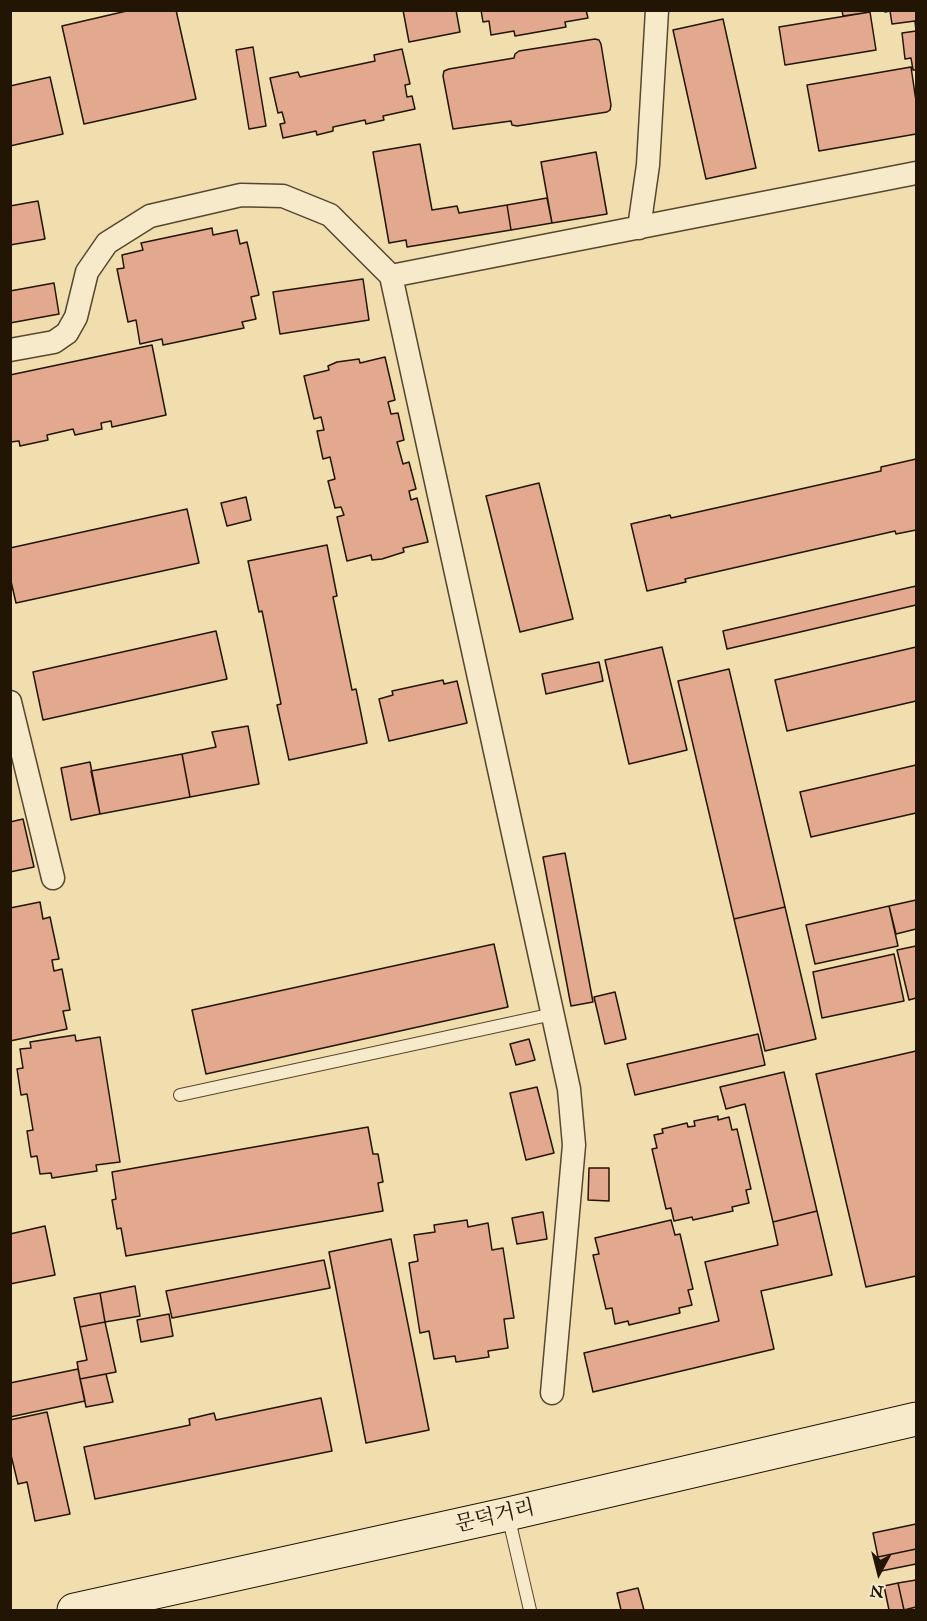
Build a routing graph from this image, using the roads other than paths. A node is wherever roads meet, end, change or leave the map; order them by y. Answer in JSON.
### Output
{"nodes":[{"id":1,"x":657,"y":10,"type":"edge"},
{"id":2,"x":916,"y":173,"type":"edge"},
{"id":3,"x":639,"y":228,"type":"junction"},
{"id":4,"x":391,"y":276,"type":"junction"},
{"id":5,"x":10,"y":350,"type":"edge"},
{"id":6,"x":10,"y":702,"type":"edge"},
{"id":7,"x":53,"y":878,"type":"dead end"},
{"id":8,"x":553,"y":1014,"type":"junction"},
{"id":9,"x":180,"y":1095,"type":"dead end"},
{"id":10,"x":552,"y":1393,"type":"dead end"},
{"id":11,"x":916,"y":1419,"type":"edge"},
{"id":12,"x":508,"y":1514,"type":"junction"},
{"id":13,"x":74,"y":1611,"type":"edge"},
{"id":14,"x":530,"y":1611,"type":"edge"}],
"edges":[{"from":1,"to":3,"type":"street"},
{"from":2,"to":3,"type":"street"},
{"from":3,"to":4,"type":"street"},
{"from":4,"to":5,"type":"street"},
{"from":4,"to":8,"type":"street"},
{"from":6,"to":7,"type":"street"},
{"from":8,"to":9,"type":"lane"},
{"from":8,"to":10,"type":"street"},
{"from":11,"to":12,"type":"main road","name":"문덕거리"},
{"from":12,"to":13,"type":"main road","name":"문덕거리"},
{"from":12,"to":14,"type":"lane"}]}
